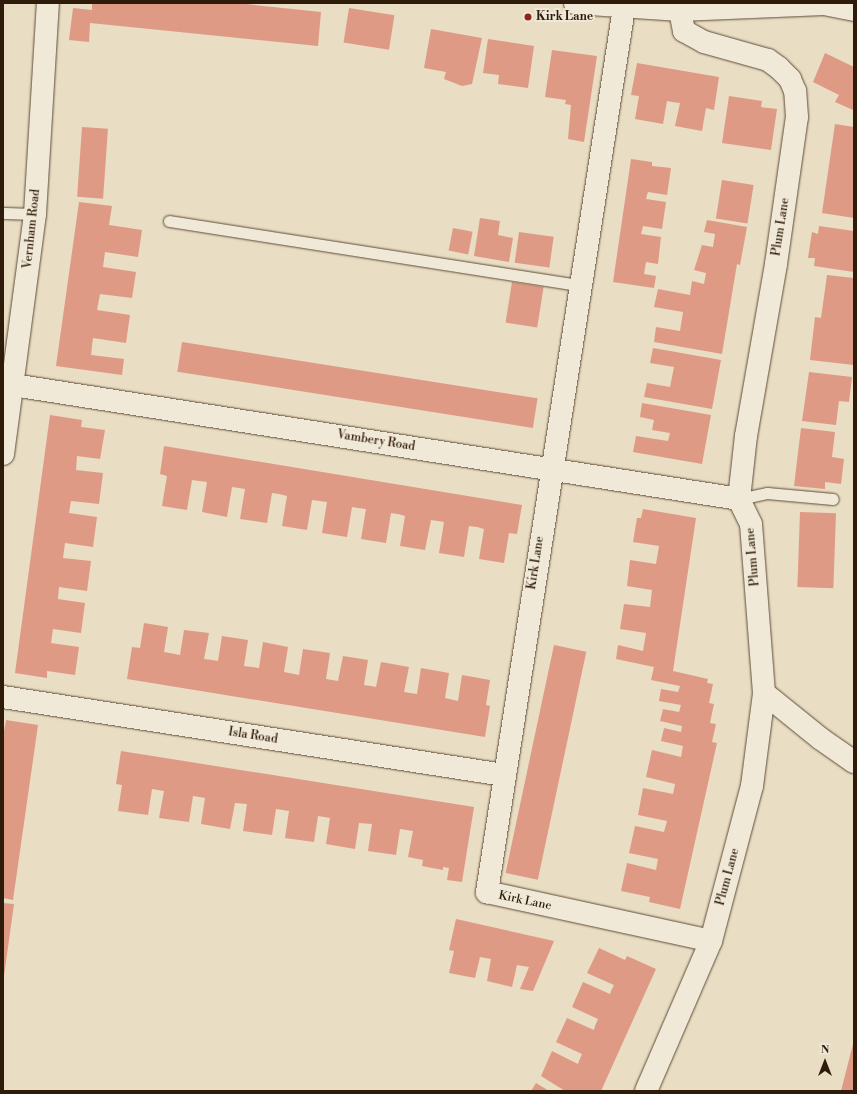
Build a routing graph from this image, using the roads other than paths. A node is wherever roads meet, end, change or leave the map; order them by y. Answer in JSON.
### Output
{"nodes":[{"id":1,"x":48,"y":3,"type":"edge"},
{"id":2,"x":575,"y":3,"type":"edge"},
{"id":3,"x":741,"y":5,"type":"edge"},
{"id":4,"x":853,"y":7,"type":"edge"},
{"id":5,"x":624,"y":8,"type":"junction"},
{"id":6,"x":680,"y":10,"type":"junction"},
{"id":7,"x":3,"y":213,"type":"edge"},
{"id":8,"x":35,"y":214,"type":"junction"},
{"id":9,"x":169,"y":221,"type":"dead end"},
{"id":10,"x":580,"y":284,"type":"junction"},
{"id":11,"x":13,"y":385,"type":"junction"},
{"id":12,"x":3,"y":454,"type":"edge"},
{"id":13,"x":552,"y":469,"type":"junction"},
{"id":14,"x":739,"y":499,"type":"junction"},
{"id":15,"x":833,"y":499,"type":"dead end"},
{"id":16,"x":764,"y":693,"type":"junction"},
{"id":17,"x":3,"y":697,"type":"edge"},
{"id":18,"x":854,"y":762,"type":"edge"},
{"id":19,"x":504,"y":775,"type":"junction"},
{"id":20,"x":711,"y":941,"type":"junction"},
{"id":21,"x":646,"y":1091,"type":"edge"}],
"edges":[{"from":1,"to":8,"type":"street","name":"Vernham Road"},
{"from":2,"to":5,"type":"street"},
{"from":3,"to":4,"type":"street"},
{"from":3,"to":6,"type":"street"},
{"from":5,"to":6,"type":"street"},
{"from":5,"to":10,"type":"street","name":"Kirk Lane"},
{"from":6,"to":14,"type":"street","name":"Plum Lane"},
{"from":7,"to":8,"type":"lane"},
{"from":8,"to":11,"type":"street","name":"Vernham Road"},
{"from":9,"to":10,"type":"lane"},
{"from":10,"to":13,"type":"street","name":"Kirk Lane"},
{"from":11,"to":12,"type":"street","name":"Vernham Road"},
{"from":11,"to":13,"type":"street","name":"Vambery Road"},
{"from":13,"to":14,"type":"street","name":"Vambery Road"},
{"from":13,"to":19,"type":"street","name":"Kirk Lane"},
{"from":14,"to":15,"type":"lane"},
{"from":14,"to":16,"type":"street","name":"Plum Lane"},
{"from":16,"to":18,"type":"street"},
{"from":16,"to":20,"type":"street","name":"Plum Lane"},
{"from":17,"to":19,"type":"street","name":"Isla Road"},
{"from":19,"to":20,"type":"street","name":"Kirk Lane"},
{"from":20,"to":21,"type":"street","name":"Plum Lane"}]}
